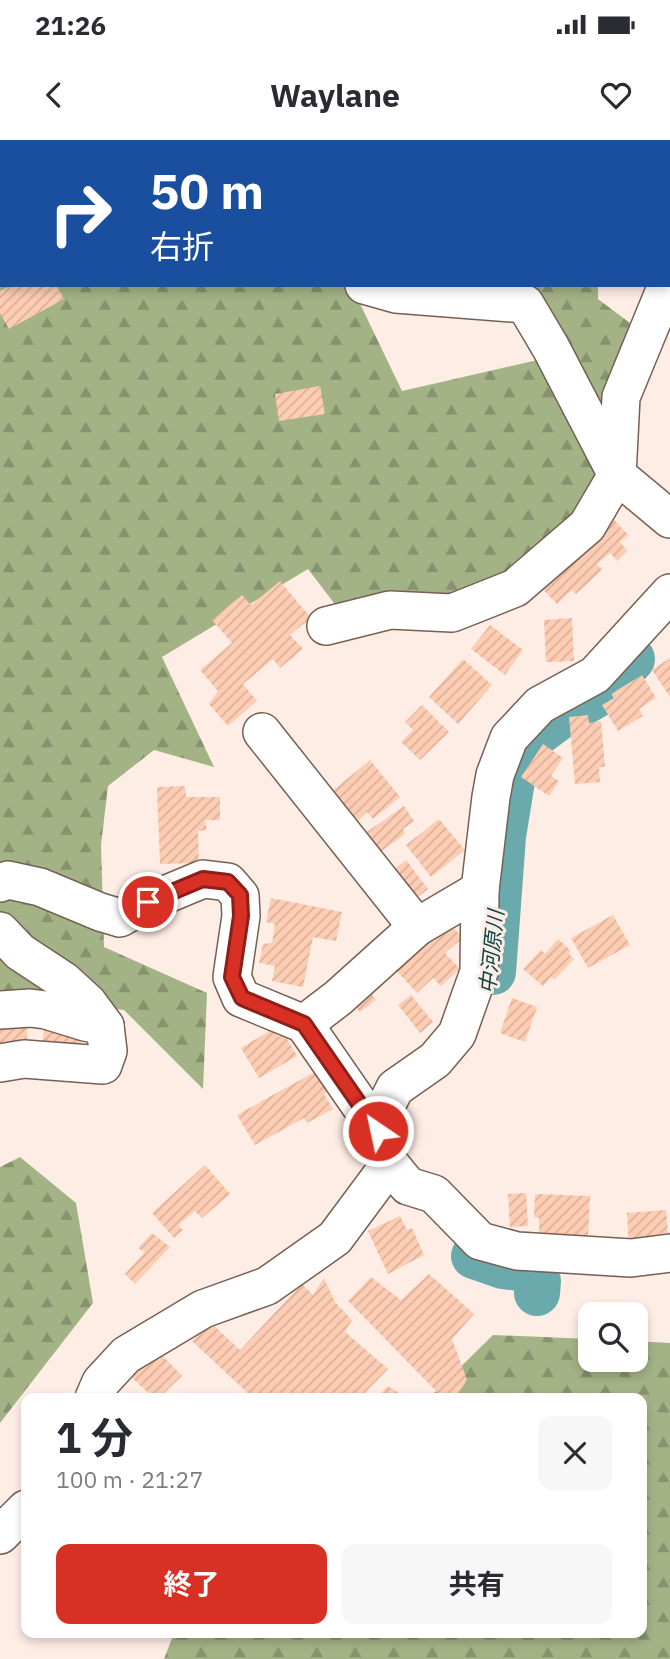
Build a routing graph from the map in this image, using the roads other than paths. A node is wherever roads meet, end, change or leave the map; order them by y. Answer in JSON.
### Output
{"nodes":[{"id":1,"x":371,"y":287,"type":"edge"},
{"id":2,"x":667,"y":287,"type":"edge"},
{"id":3,"x":617,"y":475,"type":"junction"},
{"id":4,"x":670,"y":519,"type":"edge"},
{"id":5,"x":670,"y":593,"type":"edge"},
{"id":6,"x":326,"y":626,"type":"dead end"},
{"id":7,"x":262,"y":732,"type":"dead end"},
{"id":8,"x":0,"y":883,"type":"edge"},
{"id":9,"x":480,"y":890,"type":"junction"},
{"id":10,"x":417,"y":927,"type":"junction"},
{"id":11,"x":0,"y":930,"type":"edge"},
{"id":12,"x":0,"y":1010,"type":"edge"},
{"id":13,"x":304,"y":1024,"type":"junction"},
{"id":14,"x":105,"y":1026,"type":"junction"},
{"id":15,"x":0,"y":1063,"type":"edge"},
{"id":16,"x":384,"y":1148,"type":"junction"},
{"id":17,"x":670,"y":1253,"type":"edge"},
{"id":18,"x":96,"y":1393,"type":"edge"},
{"id":19,"x":21,"y":1514,"type":"edge"},
{"id":20,"x":0,"y":1535,"type":"edge"}],
"edges":[{"from":1,"to":3,"type":"street"},
{"from":2,"to":3,"type":"street"},
{"from":3,"to":4,"type":"street"},
{"from":3,"to":6,"type":"street"},
{"from":5,"to":9,"type":"street"},
{"from":7,"to":10,"type":"street"},
{"from":8,"to":13,"type":"street"},
{"from":9,"to":10,"type":"street"},
{"from":9,"to":16,"type":"street"},
{"from":10,"to":13,"type":"street"},
{"from":11,"to":14,"type":"street"},
{"from":12,"to":14,"type":"street"},
{"from":13,"to":16,"type":"street"},
{"from":14,"to":15,"type":"street"},
{"from":16,"to":17,"type":"street"},
{"from":16,"to":18,"type":"street"},
{"from":19,"to":20,"type":"street"}]}
